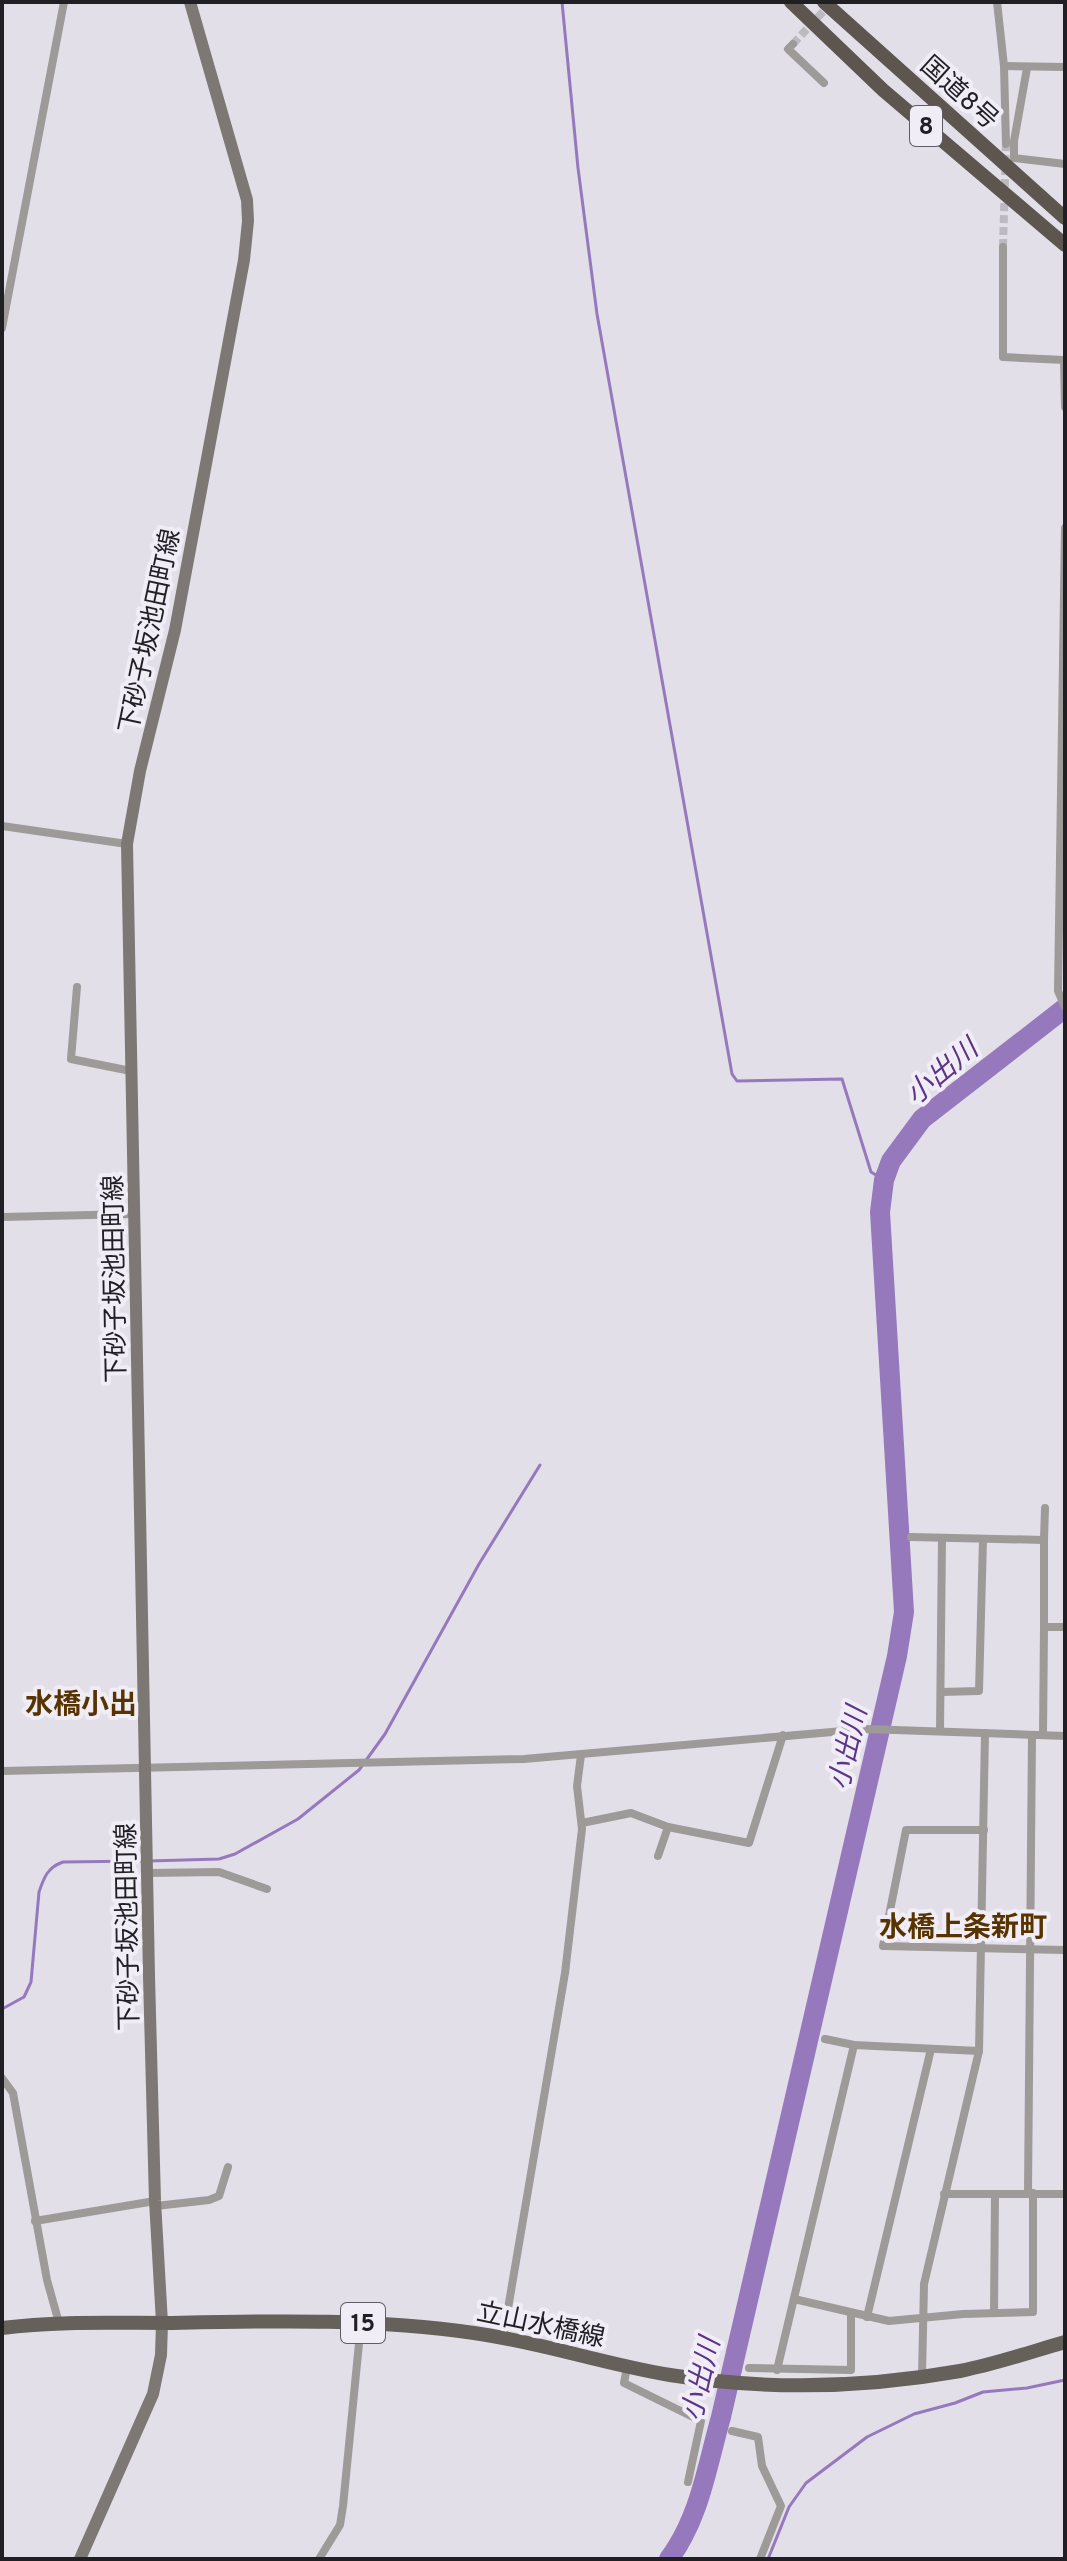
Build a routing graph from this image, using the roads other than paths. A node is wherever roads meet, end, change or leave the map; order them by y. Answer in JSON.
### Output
{"nodes":[{"id":1,"x":64,"y":2,"type":"edge"},
{"id":2,"x":190,"y":2,"type":"edge"},
{"id":3,"x":791,"y":2,"type":"edge"},
{"id":4,"x":824,"y":2,"type":"edge"},
{"id":5,"x":997,"y":2,"type":"edge"},
{"id":6,"x":793,"y":44,"type":"dead end"},
{"id":7,"x":1004,"y":66,"type":"junction"},
{"id":8,"x":1065,"y":67,"type":"edge"},
{"id":9,"x":1027,"y":68,"type":"junction"},
{"id":10,"x":824,"y":83,"type":"dead end"},
{"id":11,"x":1006,"y":144,"type":"tunnel mouth"},
{"id":12,"x":1065,"y":164,"type":"edge"},
{"id":13,"x":1065,"y":218,"type":"edge"},
{"id":14,"x":1065,"y":245,"type":"edge"},
{"id":15,"x":1003,"y":247,"type":"tunnel mouth"},
{"id":16,"x":2,"y":328,"type":"edge"},
{"id":17,"x":1065,"y":407,"type":"edge"},
{"id":18,"x":1065,"y":528,"type":"edge"},
{"id":19,"x":2,"y":826,"type":"edge"},
{"id":20,"x":127,"y":844,"type":"junction"},
{"id":21,"x":77,"y":987,"type":"dead end"},
{"id":22,"x":1065,"y":1007,"type":"edge"},
{"id":23,"x":131,"y":1071,"type":"junction"},
{"id":24,"x":135,"y":1214,"type":"junction"},
{"id":25,"x":2,"y":1217,"type":"edge"},
{"id":26,"x":1045,"y":1508,"type":"dead end"},
{"id":27,"x":911,"y":1537,"type":"dead end"},
{"id":28,"x":942,"y":1538,"type":"junction"},
{"id":29,"x":983,"y":1539,"type":"junction"},
{"id":30,"x":1044,"y":1540,"type":"junction"},
{"id":31,"x":1044,"y":1627,"type":"junction"},
{"id":32,"x":1065,"y":1627,"type":"edge"},
{"id":33,"x":941,"y":1692,"type":"junction"},
{"id":34,"x":940,"y":1731,"type":"junction"},
{"id":35,"x":985,"y":1733,"type":"junction"},
{"id":36,"x":783,"y":1735,"type":"junction"},
{"id":37,"x":1032,"y":1735,"type":"junction"},
{"id":38,"x":1043,"y":1735,"type":"junction"},
{"id":39,"x":1065,"y":1736,"type":"edge"},
{"id":40,"x":581,"y":1755,"type":"junction"},
{"id":41,"x":146,"y":1767,"type":"junction"},
{"id":42,"x":2,"y":1771,"type":"edge"},
{"id":43,"x":582,"y":1823,"type":"junction"},
{"id":44,"x":668,"y":1827,"type":"junction"},
{"id":45,"x":984,"y":1830,"type":"junction"},
{"id":46,"x":658,"y":1856,"type":"dead end"},
{"id":47,"x":148,"y":1873,"type":"junction"},
{"id":48,"x":267,"y":1889,"type":"dead end"},
{"id":49,"x":982,"y":1949,"type":"junction"},
{"id":50,"x":1030,"y":1950,"type":"junction"},
{"id":51,"x":1065,"y":1950,"type":"edge"},
{"id":52,"x":825,"y":2039,"type":"dead end"},
{"id":53,"x":854,"y":2045,"type":"junction"},
{"id":54,"x":931,"y":2049,"type":"junction"},
{"id":55,"x":979,"y":2051,"type":"junction"},
{"id":56,"x":2,"y":2078,"type":"edge"},
{"id":57,"x":228,"y":2167,"type":"dead end"},
{"id":58,"x":1031,"y":2193,"type":"junction"},
{"id":59,"x":944,"y":2194,"type":"junction"},
{"id":60,"x":995,"y":2194,"type":"junction"},
{"id":61,"x":1065,"y":2194,"type":"edge"},
{"id":62,"x":155,"y":2204,"type":"junction"},
{"id":63,"x":35,"y":2221,"type":"junction"},
{"id":64,"x":794,"y":2299,"type":"junction"},
{"id":65,"x":994,"y":2313,"type":"junction"},
{"id":66,"x":851,"y":2314,"type":"junction"},
{"id":67,"x":867,"y":2317,"type":"junction"},
{"id":68,"x":923,"y":2319,"type":"junction"},
{"id":69,"x":59,"y":2323,"type":"junction"},
{"id":70,"x":162,"y":2323,"type":"junction"},
{"id":71,"x":361,"y":2323,"type":"junction"},
{"id":72,"x":2,"y":2328,"type":"edge"},
{"id":73,"x":503,"y":2338,"type":"junction"},
{"id":74,"x":1065,"y":2342,"type":"edge"},
{"id":75,"x":627,"y":2367,"type":"junction"},
{"id":76,"x":749,"y":2368,"type":"dead end"},
{"id":77,"x":777,"y":2370,"type":"junction"},
{"id":78,"x":922,"y":2376,"type":"junction"},
{"id":79,"x":732,"y":2431,"type":"dead end"},
{"id":80,"x":688,"y":2482,"type":"dead end"},
{"id":81,"x":80,"y":2559,"type":"edge"},
{"id":82,"x":319,"y":2559,"type":"edge"},
{"id":83,"x":760,"y":2559,"type":"edge"}],
"edges":[{"from":1,"to":16,"type":"street"},
{"from":2,"to":20,"type":"main road","name":"下砂子坂池田町線"},
{"from":3,"to":14,"type":"highway","name":"国道8号","number":"8"},
{"from":4,"to":13,"type":"highway","name":"国道8号","number":"8"},
{"from":5,"to":7,"type":"street"},
{"from":6,"to":10,"type":"street"},
{"from":7,"to":9,"type":"street"},
{"from":7,"to":11,"type":"street"},
{"from":8,"to":9,"type":"street"},
{"from":9,"to":12,"type":"street"},
{"from":15,"to":17,"type":"street"},
{"from":18,"to":22,"type":"street"},
{"from":19,"to":20,"type":"street"},
{"from":20,"to":23,"type":"main road","name":"下砂子坂池田町線"},
{"from":21,"to":23,"type":"street"},
{"from":23,"to":24,"type":"main road","name":"下砂子坂池田町線"},
{"from":24,"to":25,"type":"street"},
{"from":24,"to":41,"type":"main road","name":"下砂子坂池田町線"},
{"from":26,"to":30,"type":"street"},
{"from":27,"to":28,"type":"street"},
{"from":28,"to":29,"type":"street"},
{"from":28,"to":33,"type":"street"},
{"from":29,"to":30,"type":"street"},
{"from":29,"to":33,"type":"street"},
{"from":30,"to":31,"type":"street"},
{"from":31,"to":32,"type":"street"},
{"from":31,"to":38,"type":"street"},
{"from":33,"to":34,"type":"street"},
{"from":34,"to":35,"type":"street"},
{"from":34,"to":36,"type":"street"},
{"from":35,"to":37,"type":"street"},
{"from":35,"to":45,"type":"street"},
{"from":36,"to":40,"type":"street"},
{"from":36,"to":44,"type":"street"},
{"from":37,"to":38,"type":"street"},
{"from":37,"to":50,"type":"street"},
{"from":38,"to":39,"type":"street"},
{"from":40,"to":41,"type":"street"},
{"from":40,"to":43,"type":"street"},
{"from":41,"to":42,"type":"street"},
{"from":41,"to":47,"type":"main road","name":"下砂子坂池田町線"},
{"from":43,"to":44,"type":"street"},
{"from":43,"to":73,"type":"street"},
{"from":44,"to":46,"type":"street"},
{"from":45,"to":49,"type":"street"},
{"from":45,"to":49,"type":"street"},
{"from":47,"to":48,"type":"street"},
{"from":47,"to":62,"type":"main road","name":"下砂子坂池田町線"},
{"from":49,"to":50,"type":"street"},
{"from":49,"to":55,"type":"street"},
{"from":50,"to":51,"type":"street"},
{"from":50,"to":58,"type":"street"},
{"from":52,"to":53,"type":"street"},
{"from":53,"to":54,"type":"street"},
{"from":53,"to":64,"type":"street"},
{"from":54,"to":55,"type":"street"},
{"from":54,"to":67,"type":"street"},
{"from":55,"to":59,"type":"street"},
{"from":56,"to":63,"type":"street"},
{"from":57,"to":62,"type":"street"},
{"from":58,"to":60,"type":"street"},
{"from":58,"to":61,"type":"street"},
{"from":58,"to":65,"type":"street"},
{"from":59,"to":60,"type":"street"},
{"from":59,"to":68,"type":"street"},
{"from":60,"to":65,"type":"street"},
{"from":62,"to":63,"type":"street"},
{"from":62,"to":70,"type":"main road","name":"下砂子坂池田町線"},
{"from":63,"to":69,"type":"street"},
{"from":64,"to":66,"type":"street"},
{"from":64,"to":77,"type":"street"},
{"from":65,"to":68,"type":"street"},
{"from":66,"to":67,"type":"street"},
{"from":66,"to":77,"type":"street"},
{"from":67,"to":68,"type":"street"},
{"from":68,"to":78,"type":"street"},
{"from":69,"to":70,"type":"main road","name":"立山水橋線","number":"15"},
{"from":69,"to":72,"type":"main road","name":"立山水橋線","number":"15"},
{"from":70,"to":71,"type":"main road","name":"立山水橋線","number":"15"},
{"from":70,"to":81,"type":"main road","name":"下砂子坂池田町線"},
{"from":71,"to":73,"type":"main road","name":"立山水橋線","number":"15"},
{"from":71,"to":82,"type":"street"},
{"from":73,"to":75,"type":"main road","name":"立山水橋線","number":"15"},
{"from":74,"to":78,"type":"main road","name":"立山水橋線","number":"15"},
{"from":75,"to":78,"type":"main road","name":"立山水橋線","number":"15"},
{"from":75,"to":80,"type":"street"},
{"from":76,"to":77,"type":"street"},
{"from":79,"to":83,"type":"street"}]}
